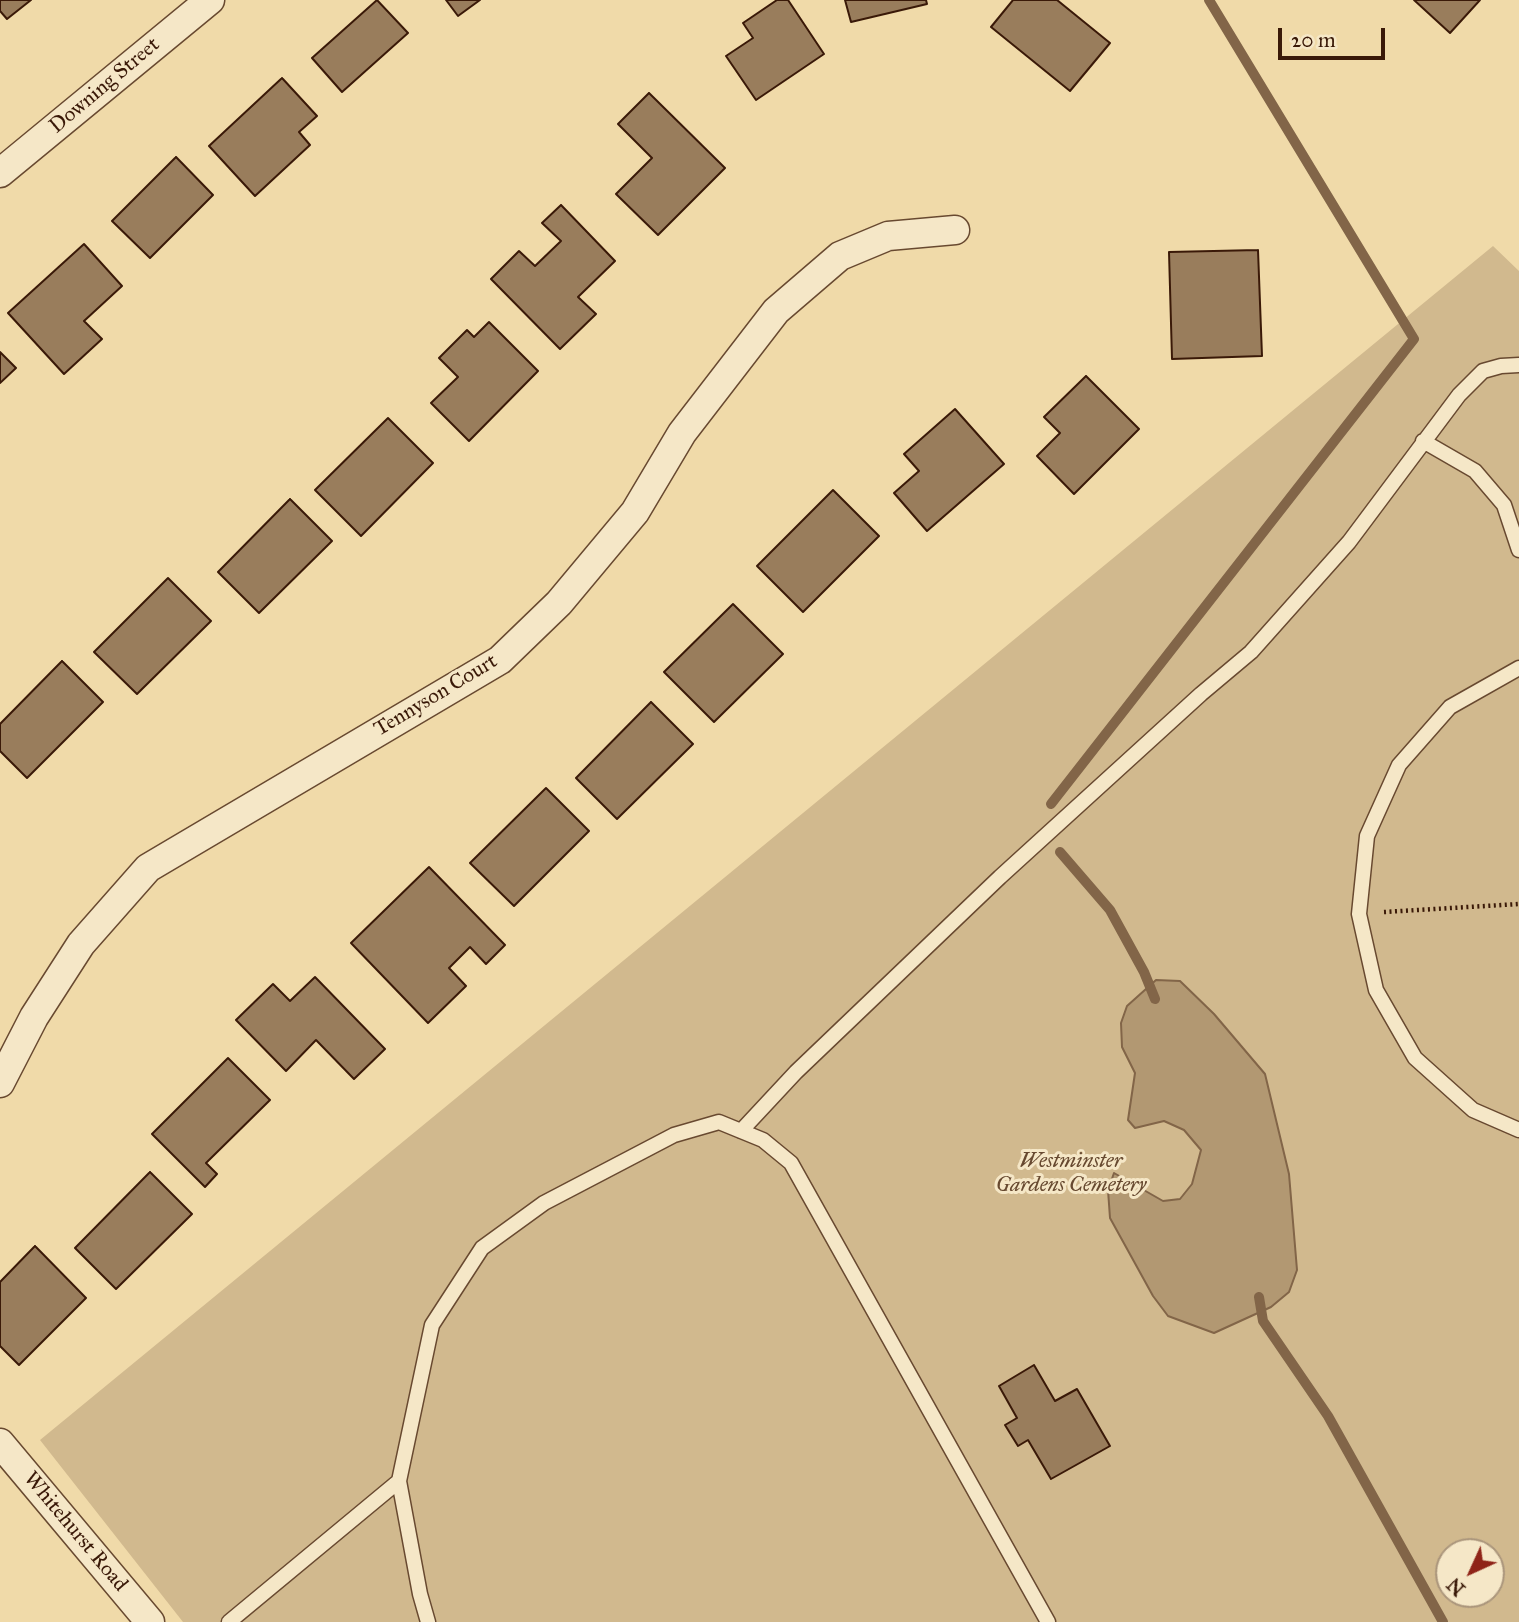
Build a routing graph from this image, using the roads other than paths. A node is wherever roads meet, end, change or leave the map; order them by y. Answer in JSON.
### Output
{"nodes":[{"id":1,"x":210,"y":0,"type":"edge"},
{"id":2,"x":0,"y":173,"type":"edge"},
{"id":3,"x":955,"y":230,"type":"dead end"},
{"id":4,"x":1519,"y":365,"type":"edge"},
{"id":5,"x":1423,"y":441,"type":"junction"},
{"id":6,"x":1519,"y":550,"type":"edge"},
{"id":7,"x":1519,"y":668,"type":"edge"},
{"id":8,"x":0,"y":1083,"type":"edge"},
{"id":9,"x":1519,"y":1130,"type":"edge"},
{"id":10,"x":741,"y":1131,"type":"junction"},
{"id":11,"x":0,"y":1443,"type":"edge"},
{"id":12,"x":399,"y":1481,"type":"junction"},
{"id":13,"x":150,"y":1622,"type":"edge"},
{"id":14,"x":229,"y":1622,"type":"edge"},
{"id":15,"x":428,"y":1622,"type":"edge"},
{"id":16,"x":1048,"y":1622,"type":"edge"}],
"edges":[{"from":1,"to":2,"type":"street","name":"Downing Street"},
{"from":3,"to":8,"type":"street","name":"Tennyson Court"},
{"from":4,"to":5,"type":"lane"},
{"from":5,"to":6,"type":"lane"},
{"from":5,"to":10,"type":"lane"},
{"from":7,"to":9,"type":"lane"},
{"from":10,"to":12,"type":"lane"},
{"from":10,"to":16,"type":"lane"},
{"from":11,"to":13,"type":"street","name":"Whitehurst Road"},
{"from":12,"to":14,"type":"lane"},
{"from":12,"to":15,"type":"lane"}]}
